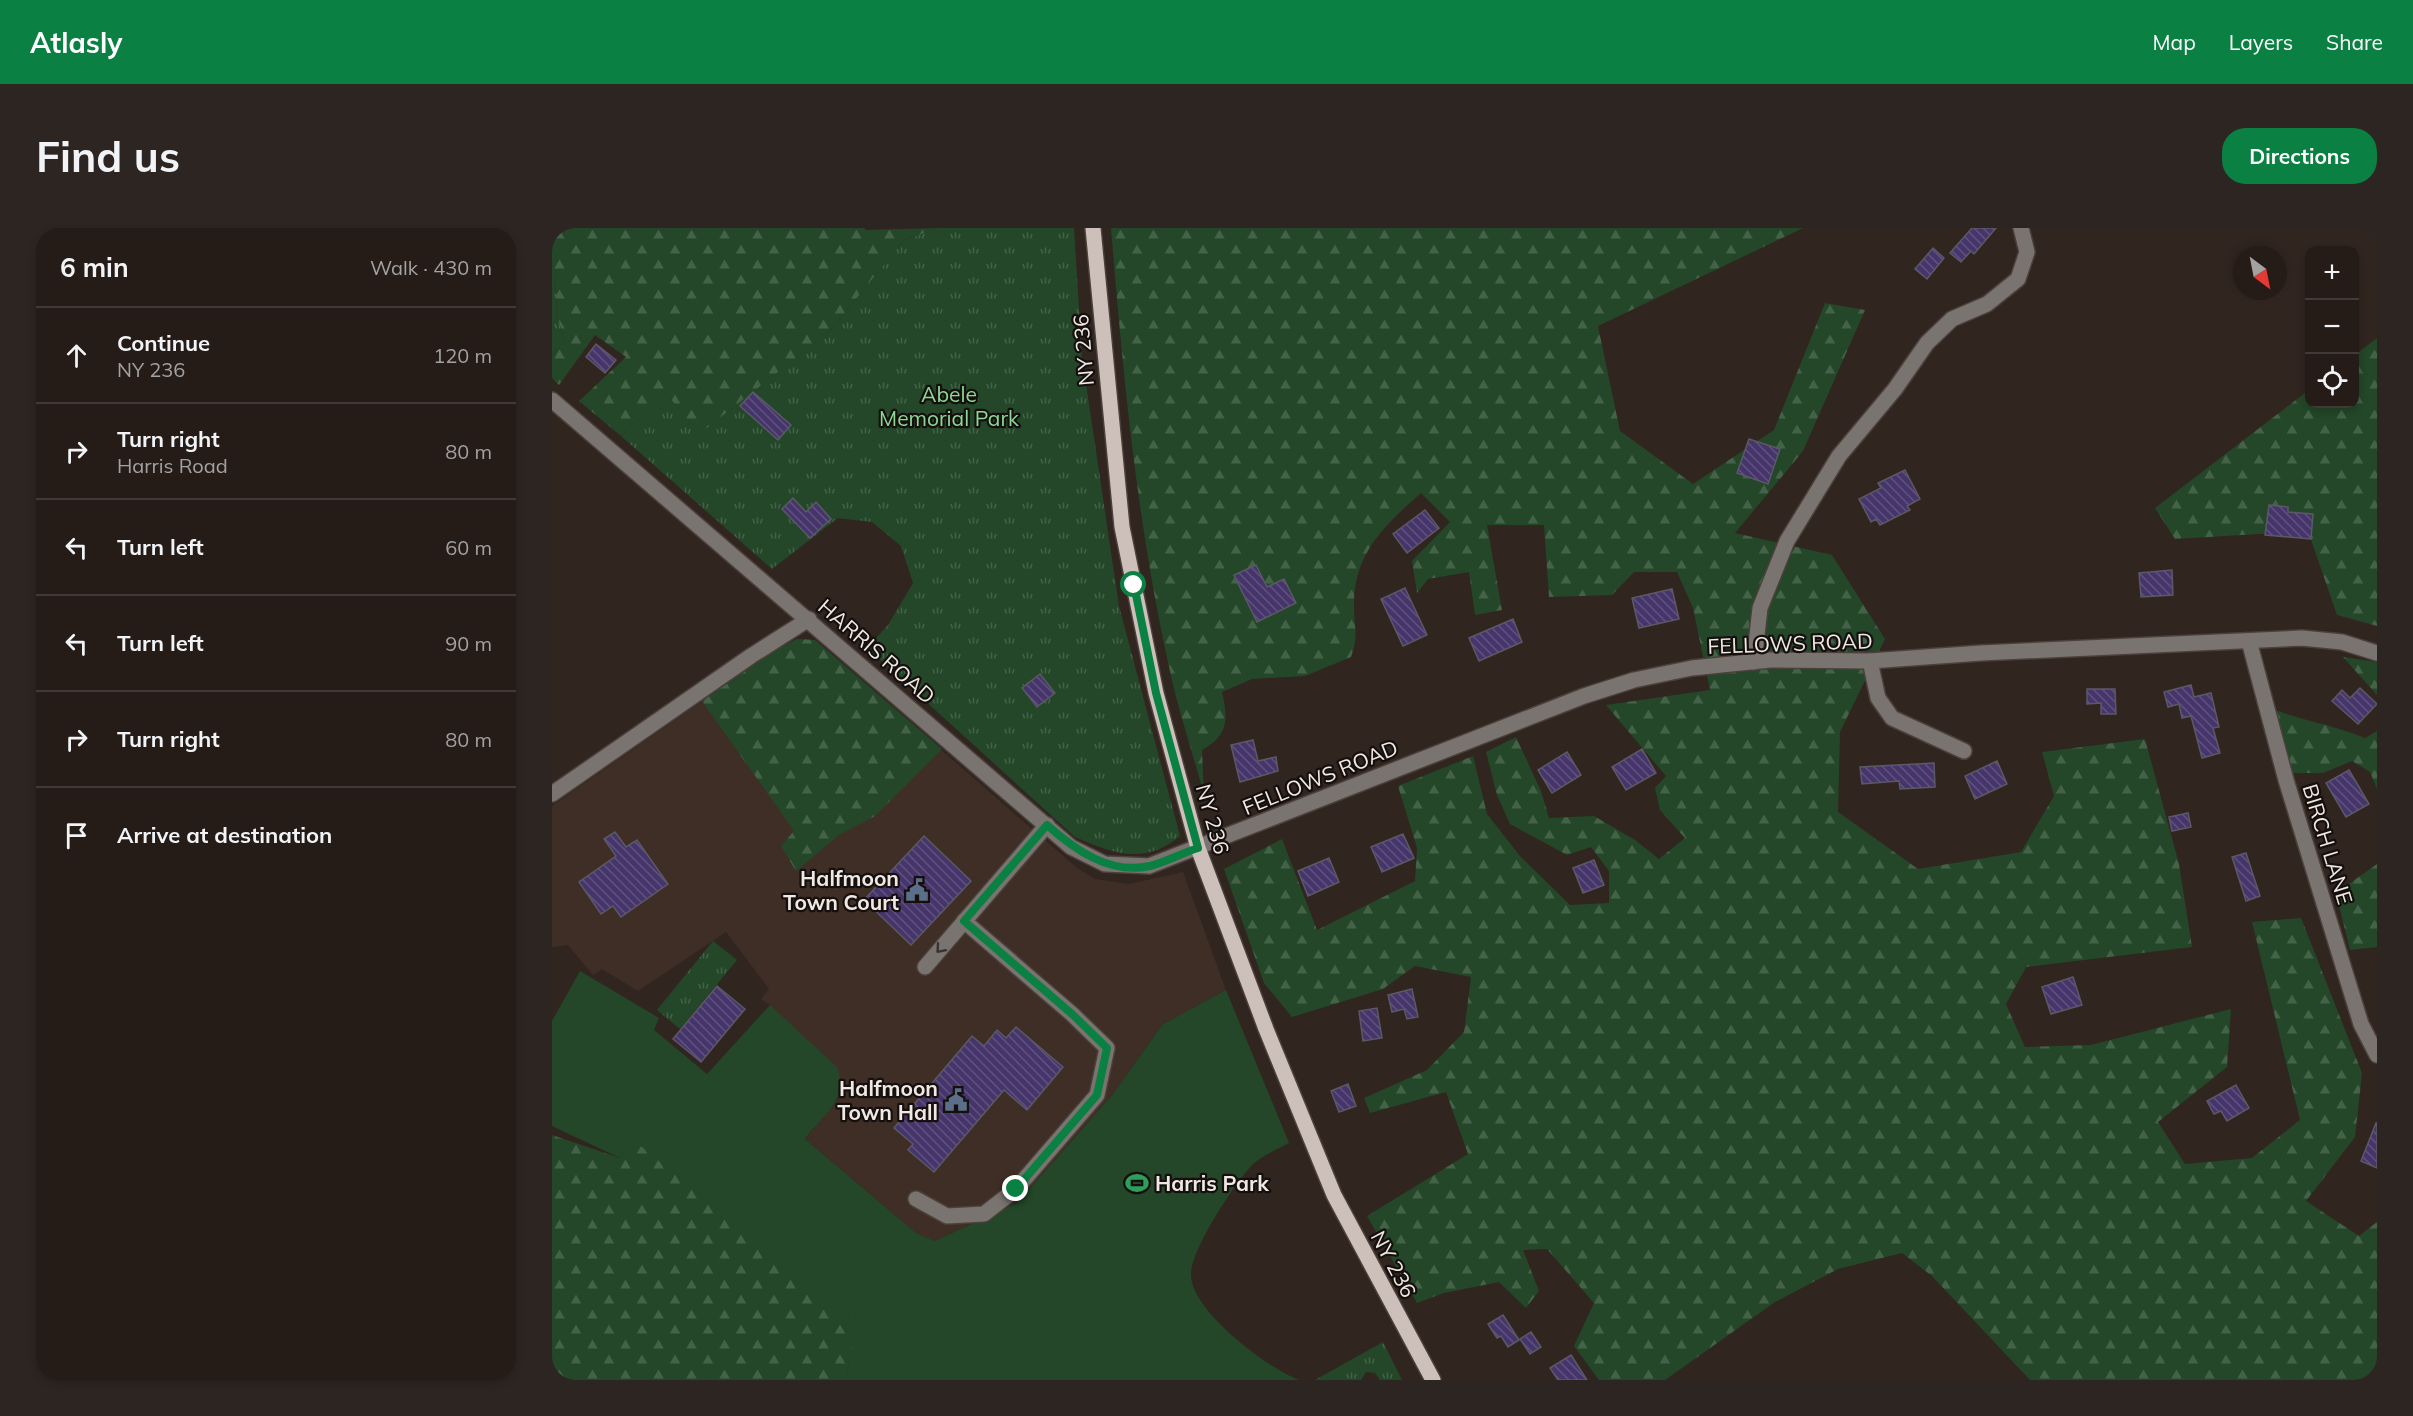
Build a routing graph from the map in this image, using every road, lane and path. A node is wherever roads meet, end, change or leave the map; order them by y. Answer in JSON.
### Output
{"nodes":[{"id":1,"x":1093,"y":228,"type":"edge"},
{"id":2,"x":2021,"y":228,"type":"edge"},
{"id":3,"x":552,"y":400,"type":"edge"},
{"id":4,"x":809,"y":619,"type":"junction"},
{"id":5,"x":2249,"y":641,"type":"junction"},
{"id":6,"x":2377,"y":653,"type":"edge"},
{"id":7,"x":1870,"y":661,"type":"junction"},
{"id":8,"x":1754,"y":662,"type":"junction"},
{"id":9,"x":1964,"y":751,"type":"dead end"},
{"id":10,"x":552,"y":794,"type":"edge"},
{"id":11,"x":1047,"y":825,"type":"junction"},
{"id":12,"x":1198,"y":848,"type":"junction"},
{"id":13,"x":964,"y":921,"type":"junction"},
{"id":14,"x":925,"y":967,"type":"dead end"},
{"id":15,"x":2377,"y":1055,"type":"edge"},
{"id":16,"x":916,"y":1199,"type":"dead end"},
{"id":17,"x":1433,"y":1380,"type":"edge"}],
"edges":[{"from":1,"to":12,"type":"main road","name":"NY 236","number":"NY 236"},
{"from":2,"to":8,"type":"street"},
{"from":3,"to":4,"type":"street","name":"HARRIS ROAD"},
{"from":4,"to":10,"type":"street"},
{"from":4,"to":11,"type":"street","name":"HARRIS ROAD"},
{"from":5,"to":6,"type":"street","name":"FELLOWS ROAD"},
{"from":5,"to":7,"type":"street","name":"FELLOWS ROAD"},
{"from":5,"to":15,"type":"street","name":"BIRCH LANE"},
{"from":7,"to":8,"type":"street","name":"FELLOWS ROAD"},
{"from":7,"to":9,"type":"street"},
{"from":8,"to":12,"type":"street","name":"FELLOWS ROAD"},
{"from":11,"to":12,"type":"street","name":"HARRIS ROAD"},
{"from":11,"to":13,"type":"street"},
{"from":12,"to":17,"type":"main road","name":"NY 236","number":"NY 236"},
{"from":13,"to":14,"type":"street","one_way":true},
{"from":13,"to":16,"type":"street"}]}
